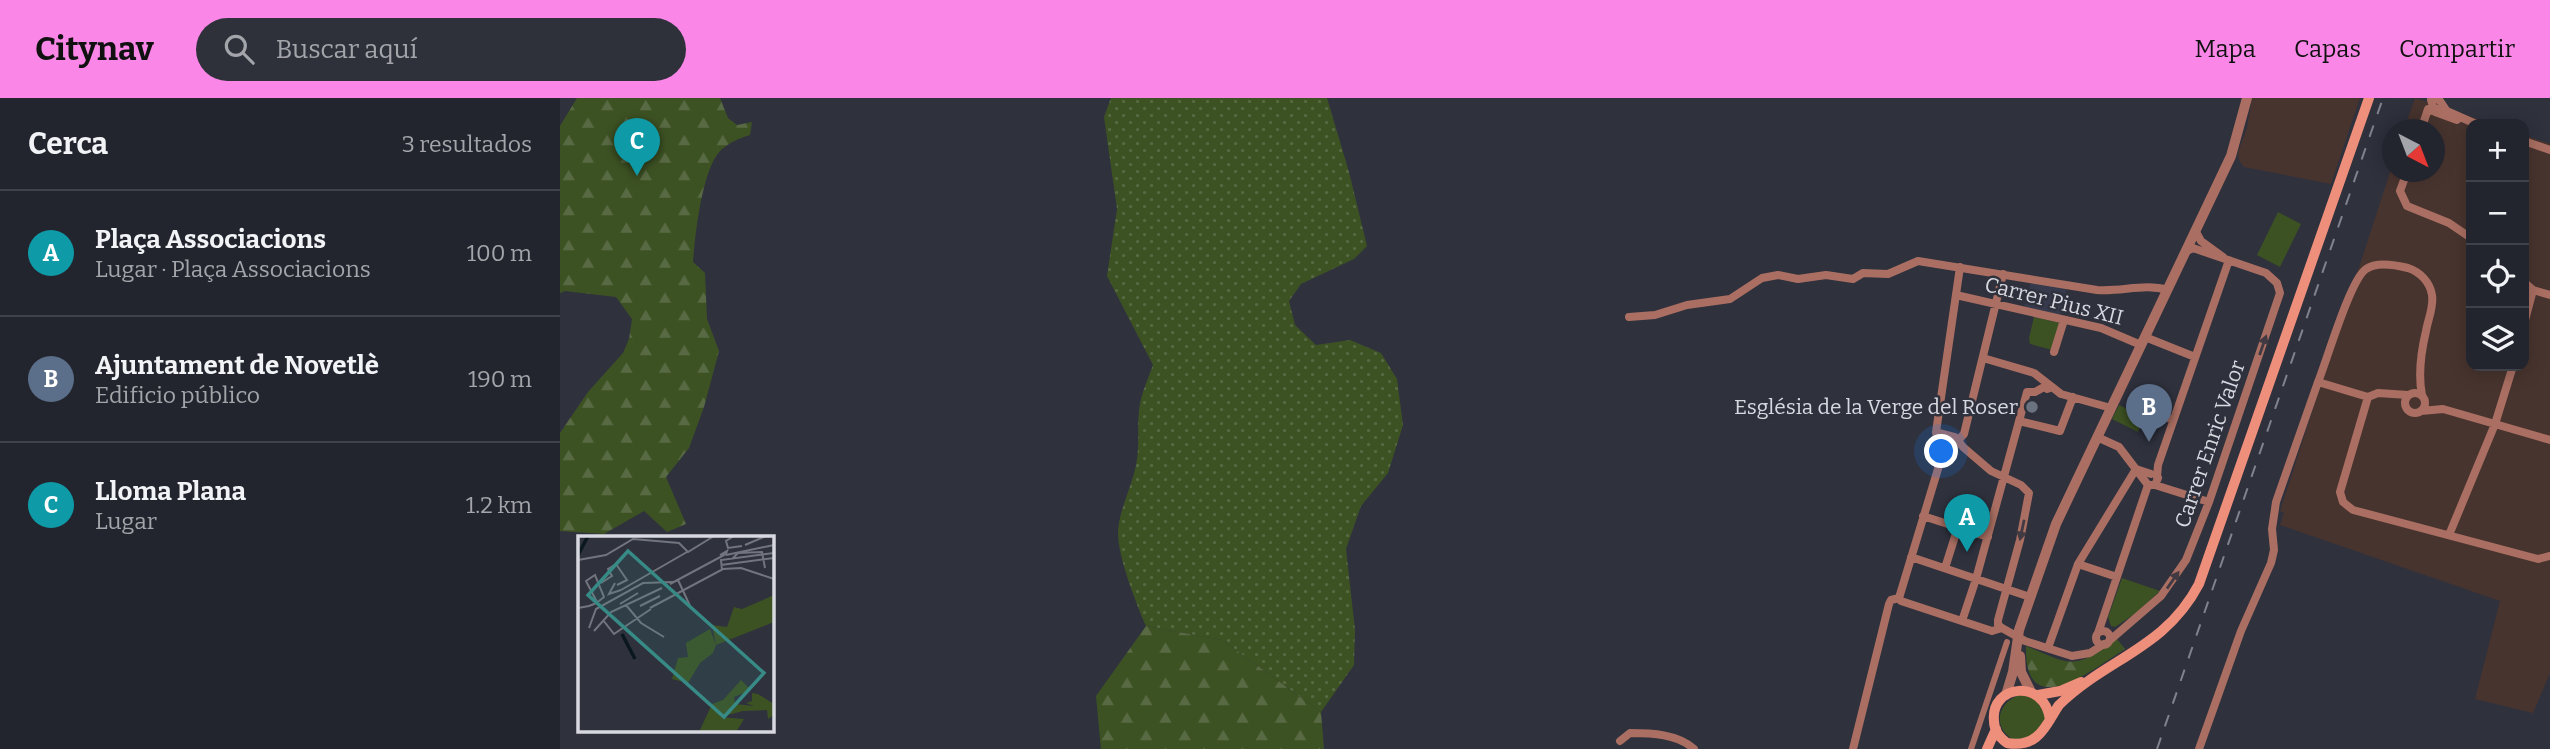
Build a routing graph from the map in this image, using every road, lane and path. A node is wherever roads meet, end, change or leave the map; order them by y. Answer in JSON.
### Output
{"nodes":[{"id":1,"x":2246,"y":98,"type":"edge"},
{"id":2,"x":2369,"y":98,"type":"edge"},
{"id":3,"x":2432,"y":103,"type":"edge"},
{"id":4,"x":2445,"y":113,"type":"junction"},
{"id":5,"x":2434,"y":119,"type":"edge"},
{"id":6,"x":2466,"y":122,"type":"edge"},
{"id":7,"x":2529,"y":143,"type":"edge"},
{"id":8,"x":2550,"y":150,"type":"edge"},
{"id":9,"x":2403,"y":182,"type":"edge"},
{"id":10,"x":2196,"y":232,"type":"junction"},
{"id":11,"x":2466,"y":235,"type":"edge"},
{"id":12,"x":2187,"y":251,"type":"junction"},
{"id":13,"x":2229,"y":260,"type":"junction"},
{"id":14,"x":1960,"y":267,"type":"junction"},
{"id":15,"x":2003,"y":274,"type":"junction"},
{"id":16,"x":2529,"y":286,"type":"edge"},
{"id":17,"x":2168,"y":290,"type":"junction"},
{"id":18,"x":2533,"y":290,"type":"junction"},
{"id":19,"x":1956,"y":295,"type":"junction"},
{"id":20,"x":2550,"y":295,"type":"edge"},
{"id":21,"x":1995,"y":303,"type":"junction"},
{"id":22,"x":2528,"y":308,"type":"edge"},
{"id":23,"x":1629,"y":317,"type":"dead end"},
{"id":24,"x":2064,"y":320,"type":"junction"},
{"id":25,"x":2143,"y":341,"type":"junction"},
{"id":26,"x":2054,"y":352,"type":"dead end"},
{"id":27,"x":2195,"y":357,"type":"junction"},
{"id":28,"x":1983,"y":358,"type":"junction"},
{"id":29,"x":2421,"y":370,"type":"junction"},
{"id":30,"x":2511,"y":371,"type":"edge"},
{"id":31,"x":2318,"y":382,"type":"junction"},
{"id":32,"x":2046,"y":386,"type":"junction"},
{"id":33,"x":2409,"y":394,"type":"junction"},
{"id":34,"x":2388,"y":395,"type":"junction"},
{"id":35,"x":2423,"y":396,"type":"junction"},
{"id":36,"x":2073,"y":397,"type":"junction"},
{"id":37,"x":2368,"y":397,"type":"junction"},
{"id":38,"x":2404,"y":405,"type":"junction"},
{"id":39,"x":2111,"y":408,"type":"junction"},
{"id":40,"x":2442,"y":409,"type":"junction"},
{"id":41,"x":2421,"y":411,"type":"junction"},
{"id":42,"x":2155,"y":414,"type":"dead end"},
{"id":43,"x":2173,"y":420,"type":"junction"},
{"id":44,"x":2019,"y":421,"type":"junction"},
{"id":45,"x":2496,"y":424,"type":"junction"},
{"id":46,"x":1937,"y":436,"type":"junction"},
{"id":47,"x":2097,"y":437,"type":"junction"},
{"id":48,"x":2550,"y":440,"type":"edge"},
{"id":49,"x":1956,"y":443,"type":"junction"},
{"id":50,"x":1941,"y":459,"type":"junction"},
{"id":51,"x":2136,"y":469,"type":"junction"},
{"id":52,"x":2004,"y":478,"type":"junction"},
{"id":53,"x":2152,"y":482,"type":"junction"},
{"id":54,"x":2209,"y":502,"type":"junction"},
{"id":55,"x":1923,"y":516,"type":"junction"},
{"id":56,"x":1958,"y":527,"type":"junction"},
{"id":57,"x":2449,"y":535,"type":"junction"},
{"id":58,"x":1988,"y":537,"type":"junction"},
{"id":59,"x":2550,"y":556,"type":"edge"},
{"id":60,"x":1911,"y":557,"type":"junction"},
{"id":61,"x":2078,"y":564,"type":"junction"},
{"id":62,"x":1945,"y":568,"type":"junction"},
{"id":63,"x":2117,"y":577,"type":"junction"},
{"id":64,"x":1976,"y":579,"type":"junction"},
{"id":65,"x":2007,"y":589,"type":"junction"},
{"id":66,"x":2030,"y":597,"type":"junction"},
{"id":67,"x":1899,"y":598,"type":"junction"},
{"id":68,"x":1962,"y":621,"type":"junction"},
{"id":69,"x":2002,"y":628,"type":"junction"},
{"id":70,"x":2100,"y":634,"type":"junction"},
{"id":71,"x":2019,"y":639,"type":"junction"},
{"id":72,"x":2007,"y":642,"type":"dead end"},
{"id":73,"x":2106,"y":643,"type":"junction"},
{"id":74,"x":2048,"y":649,"type":"junction"},
{"id":75,"x":2081,"y":655,"type":"junction"},
{"id":76,"x":2106,"y":671,"type":"junction"},
{"id":77,"x":2034,"y":693,"type":"junction"},
{"id":78,"x":2006,"y":695,"type":"junction"},
{"id":79,"x":2050,"y":720,"type":"junction"},
{"id":80,"x":1996,"y":729,"type":"junction"},
{"id":81,"x":1620,"y":741,"type":"dead end"},
{"id":82,"x":2016,"y":748,"type":"edge"},
{"id":83,"x":1694,"y":749,"type":"edge"},
{"id":84,"x":1853,"y":749,"type":"edge"},
{"id":85,"x":1971,"y":749,"type":"edge"},
{"id":86,"x":1987,"y":749,"type":"edge"},
{"id":87,"x":2199,"y":749,"type":"edge"}],
"edges":[{"from":1,"to":10,"type":"street"},
{"from":2,"to":76,"type":"main road"},
{"from":3,"to":4,"type":"street"},
{"from":4,"to":5,"type":"street"},
{"from":4,"to":6,"type":"street"},
{"from":7,"to":8,"type":"street"},
{"from":9,"to":11,"type":"street"},
{"from":10,"to":12,"type":"street"},
{"from":10,"to":13,"type":"street","name":"Carrer Enric Valor"},
{"from":12,"to":13,"type":"street","name":"Carrer Enric Valor"},
{"from":12,"to":17,"type":"street"},
{"from":13,"to":27,"type":"street"},
{"from":54,"to":13,"type":"street","name":"Carrer Enric Valor","one_way":true},
{"from":14,"to":15,"type":"street"},
{"from":14,"to":19,"type":"street"},
{"from":14,"to":23,"type":"street"},
{"from":15,"to":17,"type":"street"},
{"from":15,"to":21,"type":"street"},
{"from":16,"to":18,"type":"street"},
{"from":17,"to":25,"type":"street"},
{"from":18,"to":20,"type":"street"},
{"from":18,"to":22,"type":"street"},
{"from":19,"to":21,"type":"street","name":"Carrer Pius XII"},
{"from":19,"to":46,"type":"street"},
{"from":21,"to":24,"type":"street","name":"Carrer Pius XII"},
{"from":21,"to":28,"type":"street"},
{"from":24,"to":25,"type":"street","name":"Carrer Pius XII"},
{"from":24,"to":26,"type":"street"},
{"from":25,"to":27,"type":"street","name":"Carrer Pius XII"},
{"from":25,"to":39,"type":"street"},
{"from":27,"to":43,"type":"street"},
{"from":28,"to":32,"type":"street"},
{"from":28,"to":49,"type":"street"},
{"from":29,"to":31,"type":"street"},
{"from":29,"to":33,"type":"street"},
{"from":29,"to":35,"type":"street"},
{"from":30,"to":45,"type":"street"},
{"from":31,"to":37,"type":"street"},
{"from":31,"to":87,"type":"street"},
{"from":32,"to":36,"type":"street"},
{"from":32,"to":44,"type":"street"},
{"from":33,"to":34,"type":"street"},
{"from":33,"to":35,"type":"street"},
{"from":33,"to":38,"type":"street"},
{"from":34,"to":37,"type":"street"},
{"from":34,"to":38,"type":"street"},
{"from":35,"to":40,"type":"street"},
{"from":35,"to":41,"type":"street"},
{"from":36,"to":39,"type":"street"},
{"from":36,"to":44,"type":"street"},
{"from":37,"to":57,"type":"street"},
{"from":38,"to":41,"type":"street"},
{"from":39,"to":47,"type":"street"},
{"from":40,"to":41,"type":"street"},
{"from":40,"to":45,"type":"street"},
{"from":42,"to":43,"type":"street"},
{"from":43,"to":53,"type":"street"},
{"from":44,"to":52,"type":"street"},
{"from":45,"to":48,"type":"street"},
{"from":45,"to":57,"type":"street"},
{"from":46,"to":49,"type":"street"},
{"from":46,"to":50,"type":"street"},
{"from":47,"to":51,"type":"street"},
{"from":47,"to":66,"type":"street"},
{"from":49,"to":50,"type":"street"},
{"from":49,"to":52,"type":"street"},
{"from":50,"to":55,"type":"street"},
{"from":51,"to":53,"type":"street"},
{"from":51,"to":61,"type":"street"},
{"from":52,"to":58,"type":"street"},
{"from":52,"to":65,"type":"street","one_way":true},
{"from":53,"to":54,"type":"street"},
{"from":53,"to":63,"type":"street"},
{"from":73,"to":54,"type":"street","name":"Carrer Enric Valor","one_way":true},
{"from":55,"to":56,"type":"street"},
{"from":55,"to":60,"type":"street"},
{"from":56,"to":58,"type":"street"},
{"from":56,"to":62,"type":"street"},
{"from":57,"to":59,"type":"street"},
{"from":58,"to":64,"type":"street"},
{"from":60,"to":62,"type":"street"},
{"from":60,"to":67,"type":"street"},
{"from":61,"to":63,"type":"street"},
{"from":61,"to":74,"type":"street"},
{"from":62,"to":64,"type":"street"},
{"from":63,"to":70,"type":"street"},
{"from":64,"to":65,"type":"street"},
{"from":64,"to":68,"type":"street"},
{"from":65,"to":66,"type":"street"},
{"from":65,"to":69,"type":"street"},
{"from":66,"to":71,"type":"street"},
{"from":67,"to":68,"type":"street"},
{"from":67,"to":84,"type":"street"},
{"from":68,"to":69,"type":"street"},
{"from":69,"to":71,"type":"street"},
{"from":70,"to":73,"type":"street"},
{"from":70,"to":75,"type":"street"},
{"from":71,"to":74,"type":"street"},
{"from":71,"to":77,"type":"street"},
{"from":71,"to":78,"type":"street"},
{"from":72,"to":85,"type":"street"},
{"from":73,"to":75,"type":"street","name":"Carrer Enric Valor"},
{"from":74,"to":75,"type":"street"},
{"from":76,"to":77,"type":"main road"},
{"from":76,"to":79,"type":"main road"},
{"from":77,"to":78,"type":"main road"},
{"from":77,"to":79,"type":"main road"},
{"from":78,"to":80,"type":"main road"},
{"from":79,"to":82,"type":"main road"},
{"from":80,"to":82,"type":"main road"},
{"from":80,"to":86,"type":"main road"},
{"from":81,"to":83,"type":"street"}]}
